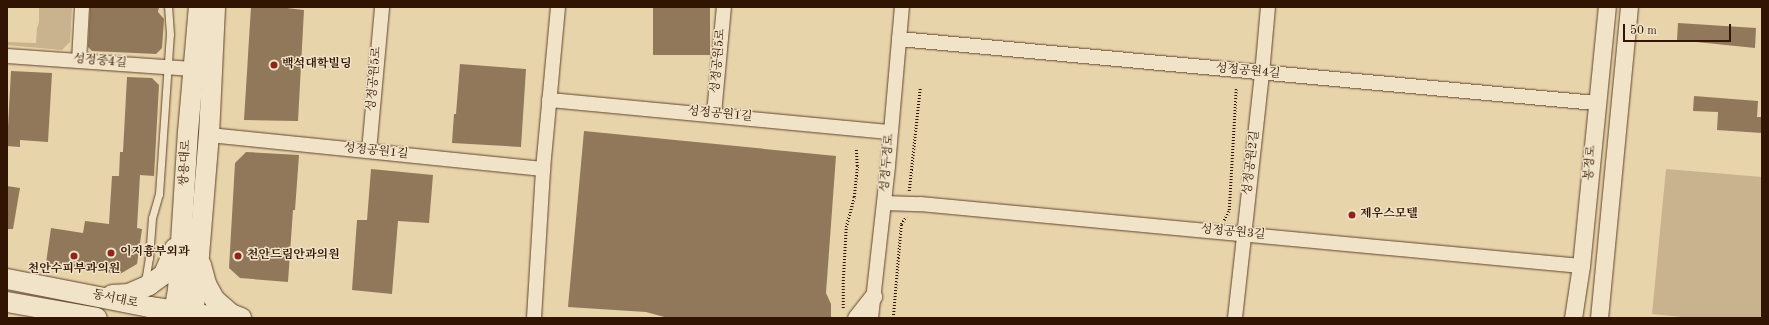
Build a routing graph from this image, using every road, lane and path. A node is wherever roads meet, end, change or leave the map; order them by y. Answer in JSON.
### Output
{"nodes":[{"id":1,"x":82,"y":7,"type":"edge"},
{"id":2,"x":168,"y":7,"type":"edge"},
{"id":3,"x":199,"y":7,"type":"edge"},
{"id":4,"x":215,"y":7,"type":"edge"},
{"id":5,"x":382,"y":7,"type":"edge"},
{"id":6,"x":558,"y":7,"type":"edge"},
{"id":7,"x":724,"y":7,"type":"edge"},
{"id":8,"x":902,"y":7,"type":"edge"},
{"id":9,"x":1268,"y":7,"type":"edge"},
{"id":10,"x":1607,"y":7,"type":"edge"},
{"id":11,"x":1629,"y":7,"type":"edge"},
{"id":12,"x":899,"y":39,"type":"junction"},
{"id":13,"x":7,"y":56,"type":"edge"},
{"id":14,"x":79,"y":61,"type":"junction"},
{"id":15,"x":168,"y":68,"type":"junction"},
{"id":16,"x":193,"y":69,"type":"junction"},
{"id":17,"x":1262,"y":74,"type":"junction"},
{"id":18,"x":920,"y":88,"type":"dead end"},
{"id":19,"x":1236,"y":88,"type":"dead end"},
{"id":20,"x":549,"y":100,"type":"junction"},
{"id":21,"x":1596,"y":104,"type":"junction"},
{"id":22,"x":714,"y":114,"type":"junction"},
{"id":23,"x":890,"y":132,"type":"junction"},
{"id":24,"x":209,"y":135,"type":"junction"},
{"id":25,"x":856,"y":149,"type":"dead end"},
{"id":26,"x":369,"y":151,"type":"junction"},
{"id":27,"x":542,"y":169,"type":"junction"},
{"id":28,"x":915,"y":194,"type":"dead end"},
{"id":29,"x":884,"y":203,"type":"junction"},
{"id":30,"x":1220,"y":222,"type":"dead end"},
{"id":31,"x":183,"y":223,"type":"junction"},
{"id":32,"x":901,"y":224,"type":"dead end"},
{"id":33,"x":1244,"y":234,"type":"junction"},
{"id":34,"x":199,"y":248,"type":"junction"},
{"id":35,"x":1581,"y":266,"type":"junction"},
{"id":36,"x":7,"y":279,"type":"edge"},
{"id":37,"x":129,"y":294,"type":"junction"},
{"id":38,"x":94,"y":296,"type":"junction"},
{"id":39,"x":873,"y":296,"type":"junction"},
{"id":40,"x":7,"y":302,"type":"edge"},
{"id":41,"x":850,"y":314,"type":"edge"},
{"id":42,"x":183,"y":315,"type":"edge"},
{"id":43,"x":97,"y":318,"type":"edge"},
{"id":44,"x":224,"y":318,"type":"edge"},
{"id":45,"x":241,"y":318,"type":"edge"},
{"id":46,"x":534,"y":318,"type":"edge"},
{"id":47,"x":871,"y":318,"type":"edge"},
{"id":48,"x":893,"y":318,"type":"edge"},
{"id":49,"x":1235,"y":318,"type":"edge"},
{"id":50,"x":1573,"y":318,"type":"edge"},
{"id":51,"x":1599,"y":318,"type":"edge"}],
"edges":[{"from":1,"to":14,"type":"street"},
{"from":2,"to":15,"type":"lane"},
{"from":3,"to":16,"type":"main road","name":"쌍용대로"},
{"from":4,"to":24,"type":"main road","name":"쌍용대로"},
{"from":5,"to":26,"type":"street","name":"성정공원5로"},
{"from":6,"to":20,"type":"street"},
{"from":7,"to":22,"type":"street","name":"성정공원5로"},
{"from":8,"to":12,"type":"street","name":"성정두정로"},
{"from":9,"to":17,"type":"street","name":"성정공원2길"},
{"from":10,"to":21,"type":"street","name":"봉정로"},
{"from":11,"to":51,"type":"street","name":"봉정로"},
{"from":12,"to":17,"type":"street","name":"성정공원4길"},
{"from":12,"to":23,"type":"street","name":"성정두정로"},
{"from":13,"to":14,"type":"street","name":"성정중4길"},
{"from":14,"to":15,"type":"street","name":"성정중4길"},
{"from":15,"to":16,"type":"street","name":"성정중4길"},
{"from":15,"to":37,"type":"lane"},
{"from":16,"to":31,"type":"main road","name":"쌍용대로"},
{"from":17,"to":21,"type":"street","name":"성정공원4길"},
{"from":17,"to":33,"type":"street","name":"성정공원2길"},
{"from":18,"to":28,"type":"path"},
{"from":19,"to":30,"type":"path"},
{"from":20,"to":22,"type":"street","name":"성정공원1길"},
{"from":20,"to":27,"type":"street"},
{"from":21,"to":35,"type":"street","name":"봉정로"},
{"from":22,"to":23,"type":"street","name":"성정공원1길"},
{"from":23,"to":29,"type":"street","name":"성정두정로"},
{"from":24,"to":26,"type":"street","name":"성정공원1길"},
{"from":24,"to":34,"type":"main road","name":"쌍용대로"},
{"from":25,"to":41,"type":"path"},
{"from":26,"to":27,"type":"street","name":"성정공원1길"},
{"from":27,"to":46,"type":"street"},
{"from":29,"to":33,"type":"street","name":"성정공원3길"},
{"from":29,"to":39,"type":"street","name":"성정두정로"},
{"from":31,"to":37,"type":"main road"},
{"from":31,"to":42,"type":"main road","name":"쌍용대로"},
{"from":32,"to":48,"type":"path"},
{"from":33,"to":35,"type":"street","name":"성정공원3길"},
{"from":33,"to":49,"type":"street","name":"성정공원2길"},
{"from":34,"to":42,"type":"main road","name":"쌍용대로"},
{"from":34,"to":45,"type":"main road"},
{"from":35,"to":50,"type":"street","name":"봉정로"},
{"from":36,"to":38,"type":"main road","name":"동서대로"},
{"from":37,"to":38,"type":"main road"},
{"from":38,"to":42,"type":"main road","name":"동서대로"},
{"from":39,"to":41,"type":"street"},
{"from":39,"to":47,"type":"street","name":"성정두정로"},
{"from":40,"to":43,"type":"main road","name":"동서대로"},
{"from":42,"to":44,"type":"main road","name":"동서대로"}]}
